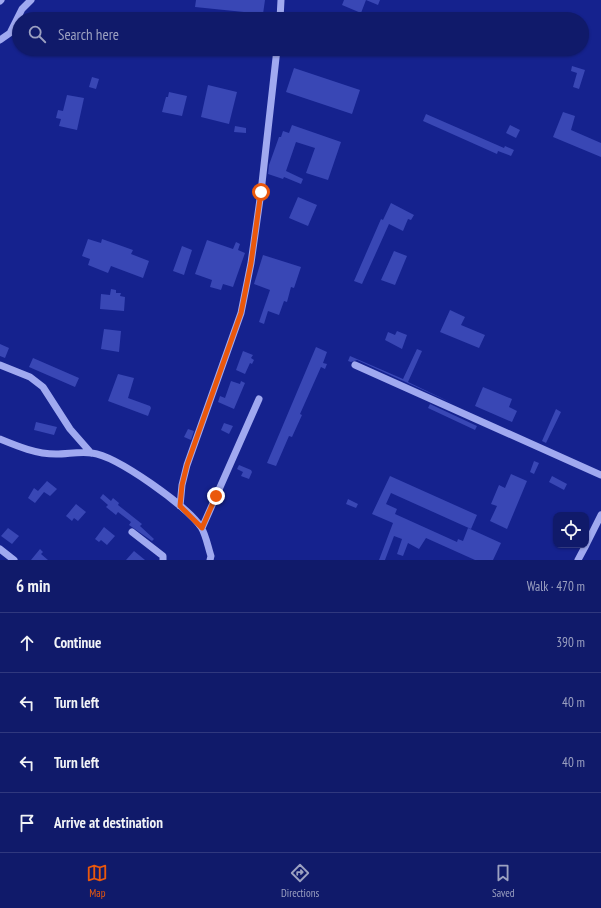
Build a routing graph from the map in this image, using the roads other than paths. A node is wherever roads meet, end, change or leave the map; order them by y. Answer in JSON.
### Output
{"nodes":[{"id":1,"x":31,"y":0,"type":"edge"},
{"id":2,"x":281,"y":0,"type":"edge"},
{"id":3,"x":20,"y":12,"type":"edge"},
{"id":4,"x":280,"y":12,"type":"edge"},
{"id":5,"x":12,"y":29,"type":"edge"},
{"id":6,"x":0,"y":40,"type":"edge"},
{"id":7,"x":276,"y":56,"type":"edge"},
{"id":8,"x":0,"y":365,"type":"edge"},
{"id":9,"x":354,"y":365,"type":"dead end"},
{"id":10,"x":259,"y":399,"type":"dead end"},
{"id":11,"x":0,"y":439,"type":"edge"},
{"id":12,"x":91,"y":453,"type":"junction"},
{"id":13,"x":601,"y":475,"type":"edge"},
{"id":14,"x":180,"y":506,"type":"junction"},
{"id":15,"x":601,"y":515,"type":"edge"},
{"id":16,"x":202,"y":528,"type":"junction"},
{"id":17,"x":132,"y":532,"type":"dead end"},
{"id":18,"x":589,"y":539,"type":"edge"},
{"id":19,"x":584,"y":548,"type":"edge"},
{"id":20,"x":0,"y":549,"type":"edge"},
{"id":21,"x":14,"y":560,"type":"edge"},
{"id":22,"x":162,"y":560,"type":"edge"},
{"id":23,"x":210,"y":560,"type":"edge"},
{"id":24,"x":578,"y":560,"type":"edge"}],
"edges":[{"from":1,"to":3,"type":"street"},
{"from":2,"to":4,"type":"street"},
{"from":5,"to":6,"type":"street"},
{"from":7,"to":14,"type":"street"},
{"from":8,"to":12,"type":"street"},
{"from":9,"to":13,"type":"street"},
{"from":10,"to":16,"type":"street"},
{"from":11,"to":12,"type":"street"},
{"from":12,"to":14,"type":"street"},
{"from":14,"to":16,"type":"street"},
{"from":15,"to":18,"type":"street"},
{"from":16,"to":23,"type":"street"},
{"from":17,"to":22,"type":"street"},
{"from":19,"to":24,"type":"street"},
{"from":20,"to":21,"type":"street"}]}
